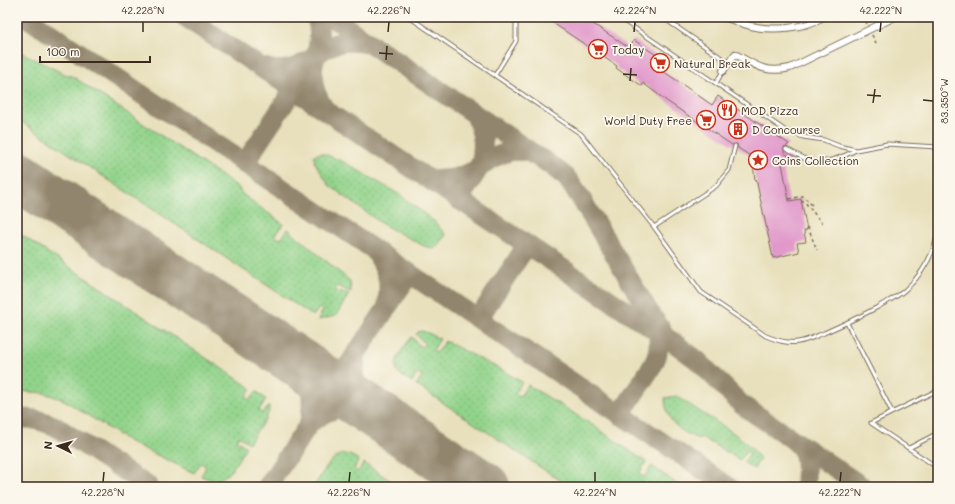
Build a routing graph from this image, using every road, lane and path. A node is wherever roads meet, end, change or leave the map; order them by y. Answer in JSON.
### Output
{"nodes":[{"id":1,"x":408,"y":17,"type":"edge"},
{"id":2,"x":516,"y":17,"type":"edge"},
{"id":3,"x":662,"y":17,"type":"edge"},
{"id":4,"x":724,"y":17,"type":"edge"},
{"id":5,"x":823,"y":17,"type":"edge"},
{"id":6,"x":895,"y":17,"type":"edge"},
{"id":7,"x":627,"y":22,"type":"dead end"},
{"id":8,"x":729,"y":62,"type":"junction"},
{"id":9,"x":723,"y":71,"type":"joint"},
{"id":10,"x":495,"y":75,"type":"junction"},
{"id":11,"x":716,"y":83,"type":"junction"},
{"id":12,"x":735,"y":146,"type":"dead end"},
{"id":13,"x":938,"y":147,"type":"edge"},
{"id":14,"x":786,"y":149,"type":"dead end"},
{"id":15,"x":856,"y":150,"type":"junction"},
{"id":16,"x":789,"y":199,"type":"dead end"},
{"id":17,"x":801,"y":202,"type":"dead end"},
{"id":18,"x":808,"y":207,"type":"junction"},
{"id":19,"x":822,"y":223,"type":"dead end"},
{"id":20,"x":654,"y":227,"type":"junction"},
{"id":21,"x":807,"y":228,"type":"dead end"},
{"id":22,"x":938,"y":233,"type":"edge"},
{"id":23,"x":817,"y":250,"type":"dead end"},
{"id":24,"x":847,"y":323,"type":"junction"},
{"id":25,"x":938,"y":390,"type":"edge"},
{"id":26,"x":892,"y":412,"type":"junction"},
{"id":27,"x":938,"y":433,"type":"edge"},
{"id":28,"x":908,"y":448,"type":"junction"},
{"id":29,"x":938,"y":468,"type":"edge"}],
"edges":[{"from":1,"to":10,"type":"lane"},
{"from":2,"to":10,"type":"lane"},
{"from":3,"to":8,"type":"lane"},
{"from":4,"to":5,"type":"street"},
{"from":6,"to":8,"type":"street"},
{"from":7,"to":11,"type":"lane"},
{"from":8,"to":9,"type":"street"},
{"from":9,"to":11,"type":"lane"},
{"from":10,"to":20,"type":"lane"},
{"from":11,"to":15,"type":"lane"},
{"from":12,"to":20,"type":"lane"},
{"from":13,"to":15,"type":"lane"},
{"from":14,"to":15,"type":"lane"},
{"from":16,"to":18,"type":"path"},
{"from":17,"to":18,"type":"path"},
{"from":18,"to":19,"type":"path"},
{"from":20,"to":24,"type":"lane"},
{"from":21,"to":23,"type":"path"},
{"from":22,"to":24,"type":"lane"},
{"from":24,"to":26,"type":"lane"},
{"from":25,"to":26,"type":"lane"},
{"from":26,"to":28,"type":"lane"},
{"from":27,"to":28,"type":"lane"},
{"from":28,"to":29,"type":"lane"}]}
